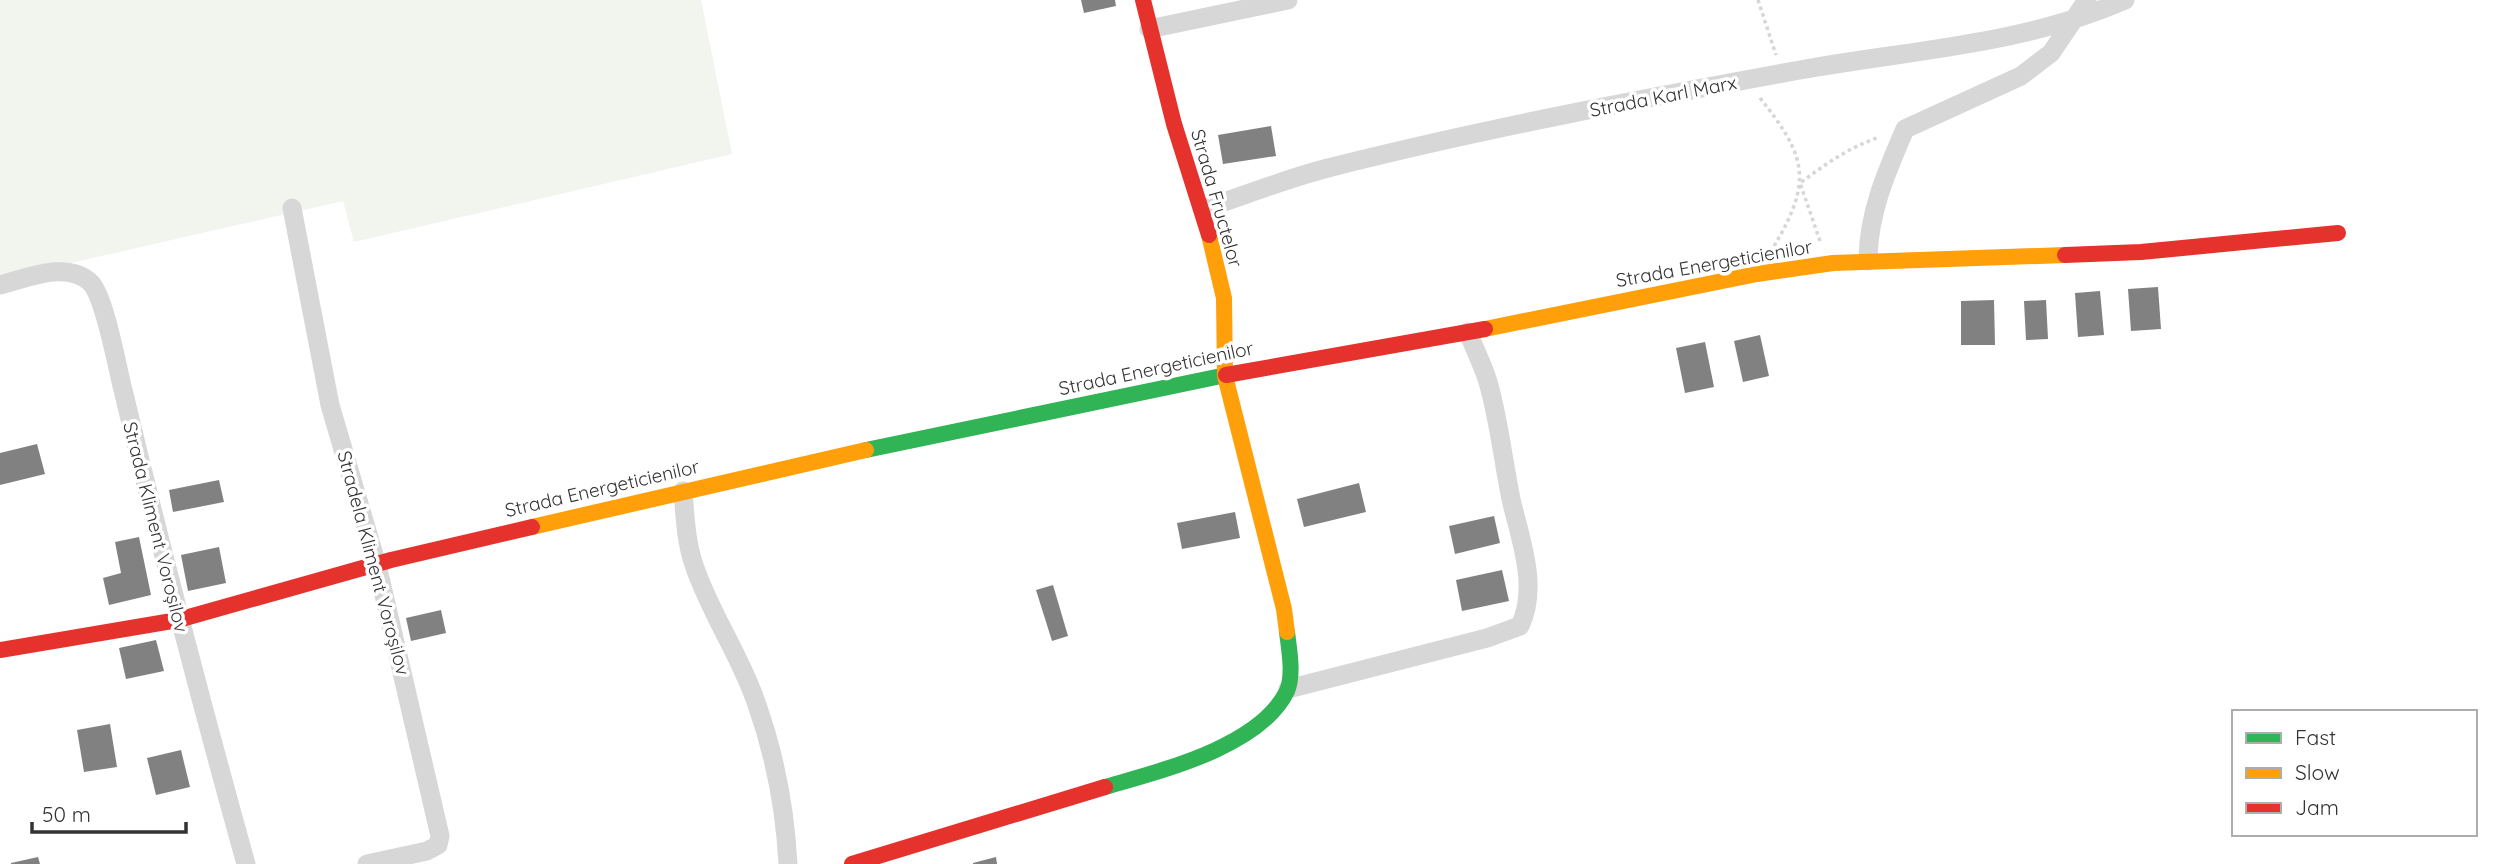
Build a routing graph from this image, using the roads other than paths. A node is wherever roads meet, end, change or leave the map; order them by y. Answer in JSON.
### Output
{"nodes":[{"id":1,"x":1143,"y":0,"type":"edge"},
{"id":2,"x":1288,"y":0,"type":"edge"},
{"id":3,"x":2087,"y":0,"type":"edge"},
{"id":4,"x":2125,"y":0,"type":"edge"},
{"id":5,"x":2074,"y":20,"type":"junction"},
{"id":6,"x":1149,"y":29,"type":"junction"},
{"id":7,"x":292,"y":208,"type":"dead end"},
{"id":8,"x":1203,"y":209,"type":"junction"},
{"id":9,"x":2338,"y":233,"type":"dead end"},
{"id":10,"x":1868,"y":261,"type":"junction"},
{"id":11,"x":0,"y":285,"type":"edge"},
{"id":12,"x":1468,"y":332,"type":"junction"},
{"id":13,"x":1225,"y":376,"type":"junction"},
{"id":14,"x":682,"y":492,"type":"junction"},
{"id":15,"x":377,"y":565,"type":"junction"},
{"id":16,"x":178,"y":620,"type":"junction"},
{"id":17,"x":0,"y":650,"type":"edge"},
{"id":18,"x":1288,"y":689,"type":"junction"},
{"id":19,"x":246,"y":864,"type":"edge"},
{"id":20,"x":367,"y":864,"type":"edge"},
{"id":21,"x":788,"y":864,"type":"edge"},
{"id":22,"x":852,"y":864,"type":"edge"}],
"edges":[{"from":1,"to":6,"type":"street","name":"Strada Fructelor"},
{"from":2,"to":6,"type":"street"},
{"from":3,"to":5,"type":"street"},
{"from":4,"to":5,"type":"street","name":"Strada Karl Marx"},
{"from":5,"to":8,"type":"street","name":"Strada Karl Marx"},
{"from":5,"to":10,"type":"street"},
{"from":6,"to":8,"type":"street","name":"Strada Fructelor"},
{"from":7,"to":15,"type":"street","name":"Stradela Kliment Voroșilov"},
{"from":8,"to":13,"type":"street","name":"Strada Fructelor"},
{"from":9,"to":10,"type":"street","name":"Strada Energeticienilor"},
{"from":10,"to":12,"type":"street","name":"Strada Energeticienilor"},
{"from":11,"to":16,"type":"street","name":"Strada Kliment Voroșilov"},
{"from":12,"to":13,"type":"street","name":"Strada Energeticienilor"},
{"from":12,"to":18,"type":"street"},
{"from":13,"to":14,"type":"street","name":"Strada Energeticienilor"},
{"from":13,"to":18,"type":"street","name":"Strada Fructelor"},
{"from":14,"to":15,"type":"street","name":"Strada Energeticienilor"},
{"from":14,"to":21,"type":"street"},
{"from":15,"to":16,"type":"street","name":"Strada Energeticienilor"},
{"from":15,"to":20,"type":"street","name":"Stradela Kliment Voroșilov"},
{"from":16,"to":17,"type":"street","name":"Strada Energeticienilor"},
{"from":16,"to":19,"type":"street","name":"Strada Kliment Voroșilov"},
{"from":18,"to":22,"type":"street"}]}
